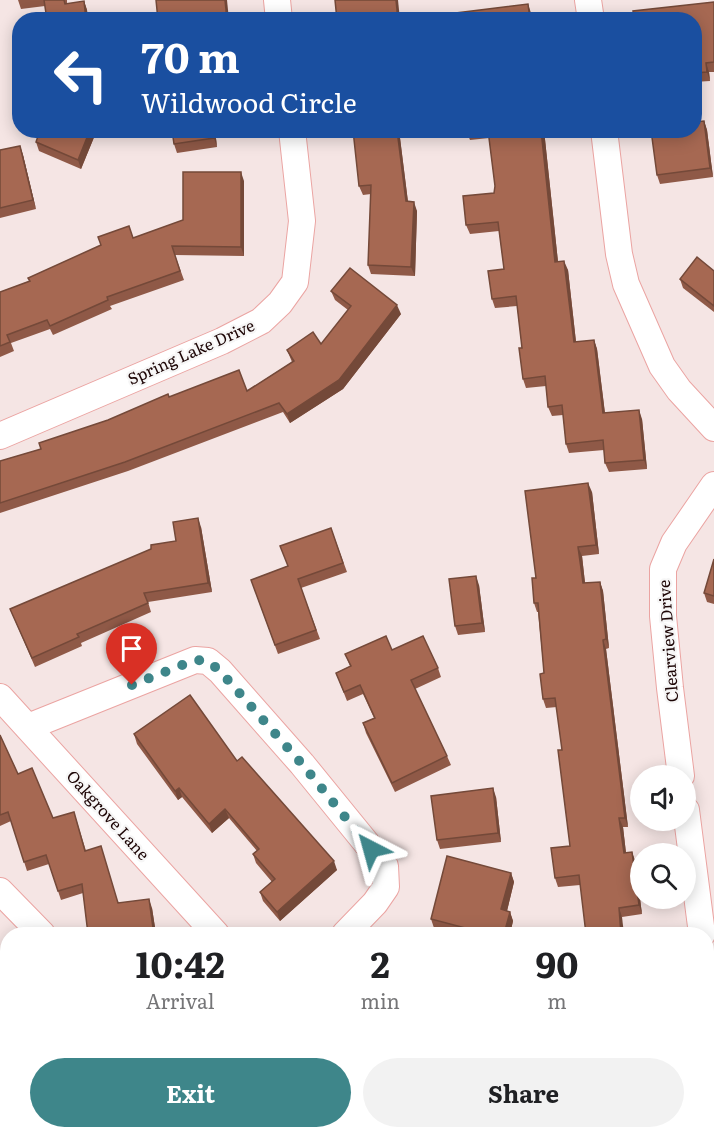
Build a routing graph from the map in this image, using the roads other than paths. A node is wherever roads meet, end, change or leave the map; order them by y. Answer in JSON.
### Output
{"nodes":[{"id":1,"x":293,"y":138,"type":"edge"},
{"id":2,"x":605,"y":138,"type":"edge"},
{"id":3,"x":714,"y":428,"type":"edge"},
{"id":4,"x":0,"y":436,"type":"edge"},
{"id":5,"x":714,"y":485,"type":"edge"},
{"id":6,"x":0,"y":697,"type":"edge"},
{"id":7,"x":28,"y":727,"type":"junction"},
{"id":8,"x":680,"y":765,"type":"edge"},
{"id":9,"x":689,"y":831,"type":"edge"},
{"id":10,"x":0,"y":891,"type":"edge"},
{"id":11,"x":35,"y":927,"type":"edge"},
{"id":12,"x":210,"y":927,"type":"edge"},
{"id":13,"x":352,"y":927,"type":"edge"},
{"id":14,"x":701,"y":927,"type":"edge"}],
"edges":[{"from":1,"to":4,"type":"street","name":"Spring Lake Drive"},
{"from":2,"to":3,"type":"street"},
{"from":5,"to":8,"type":"street","name":"Clearview Drive"},
{"from":6,"to":7,"type":"street","name":"Oakgrove Lane"},
{"from":7,"to":12,"type":"street","name":"Oakgrove Lane"},
{"from":7,"to":13,"type":"street"},
{"from":9,"to":14,"type":"street"},
{"from":10,"to":11,"type":"street"}]}
